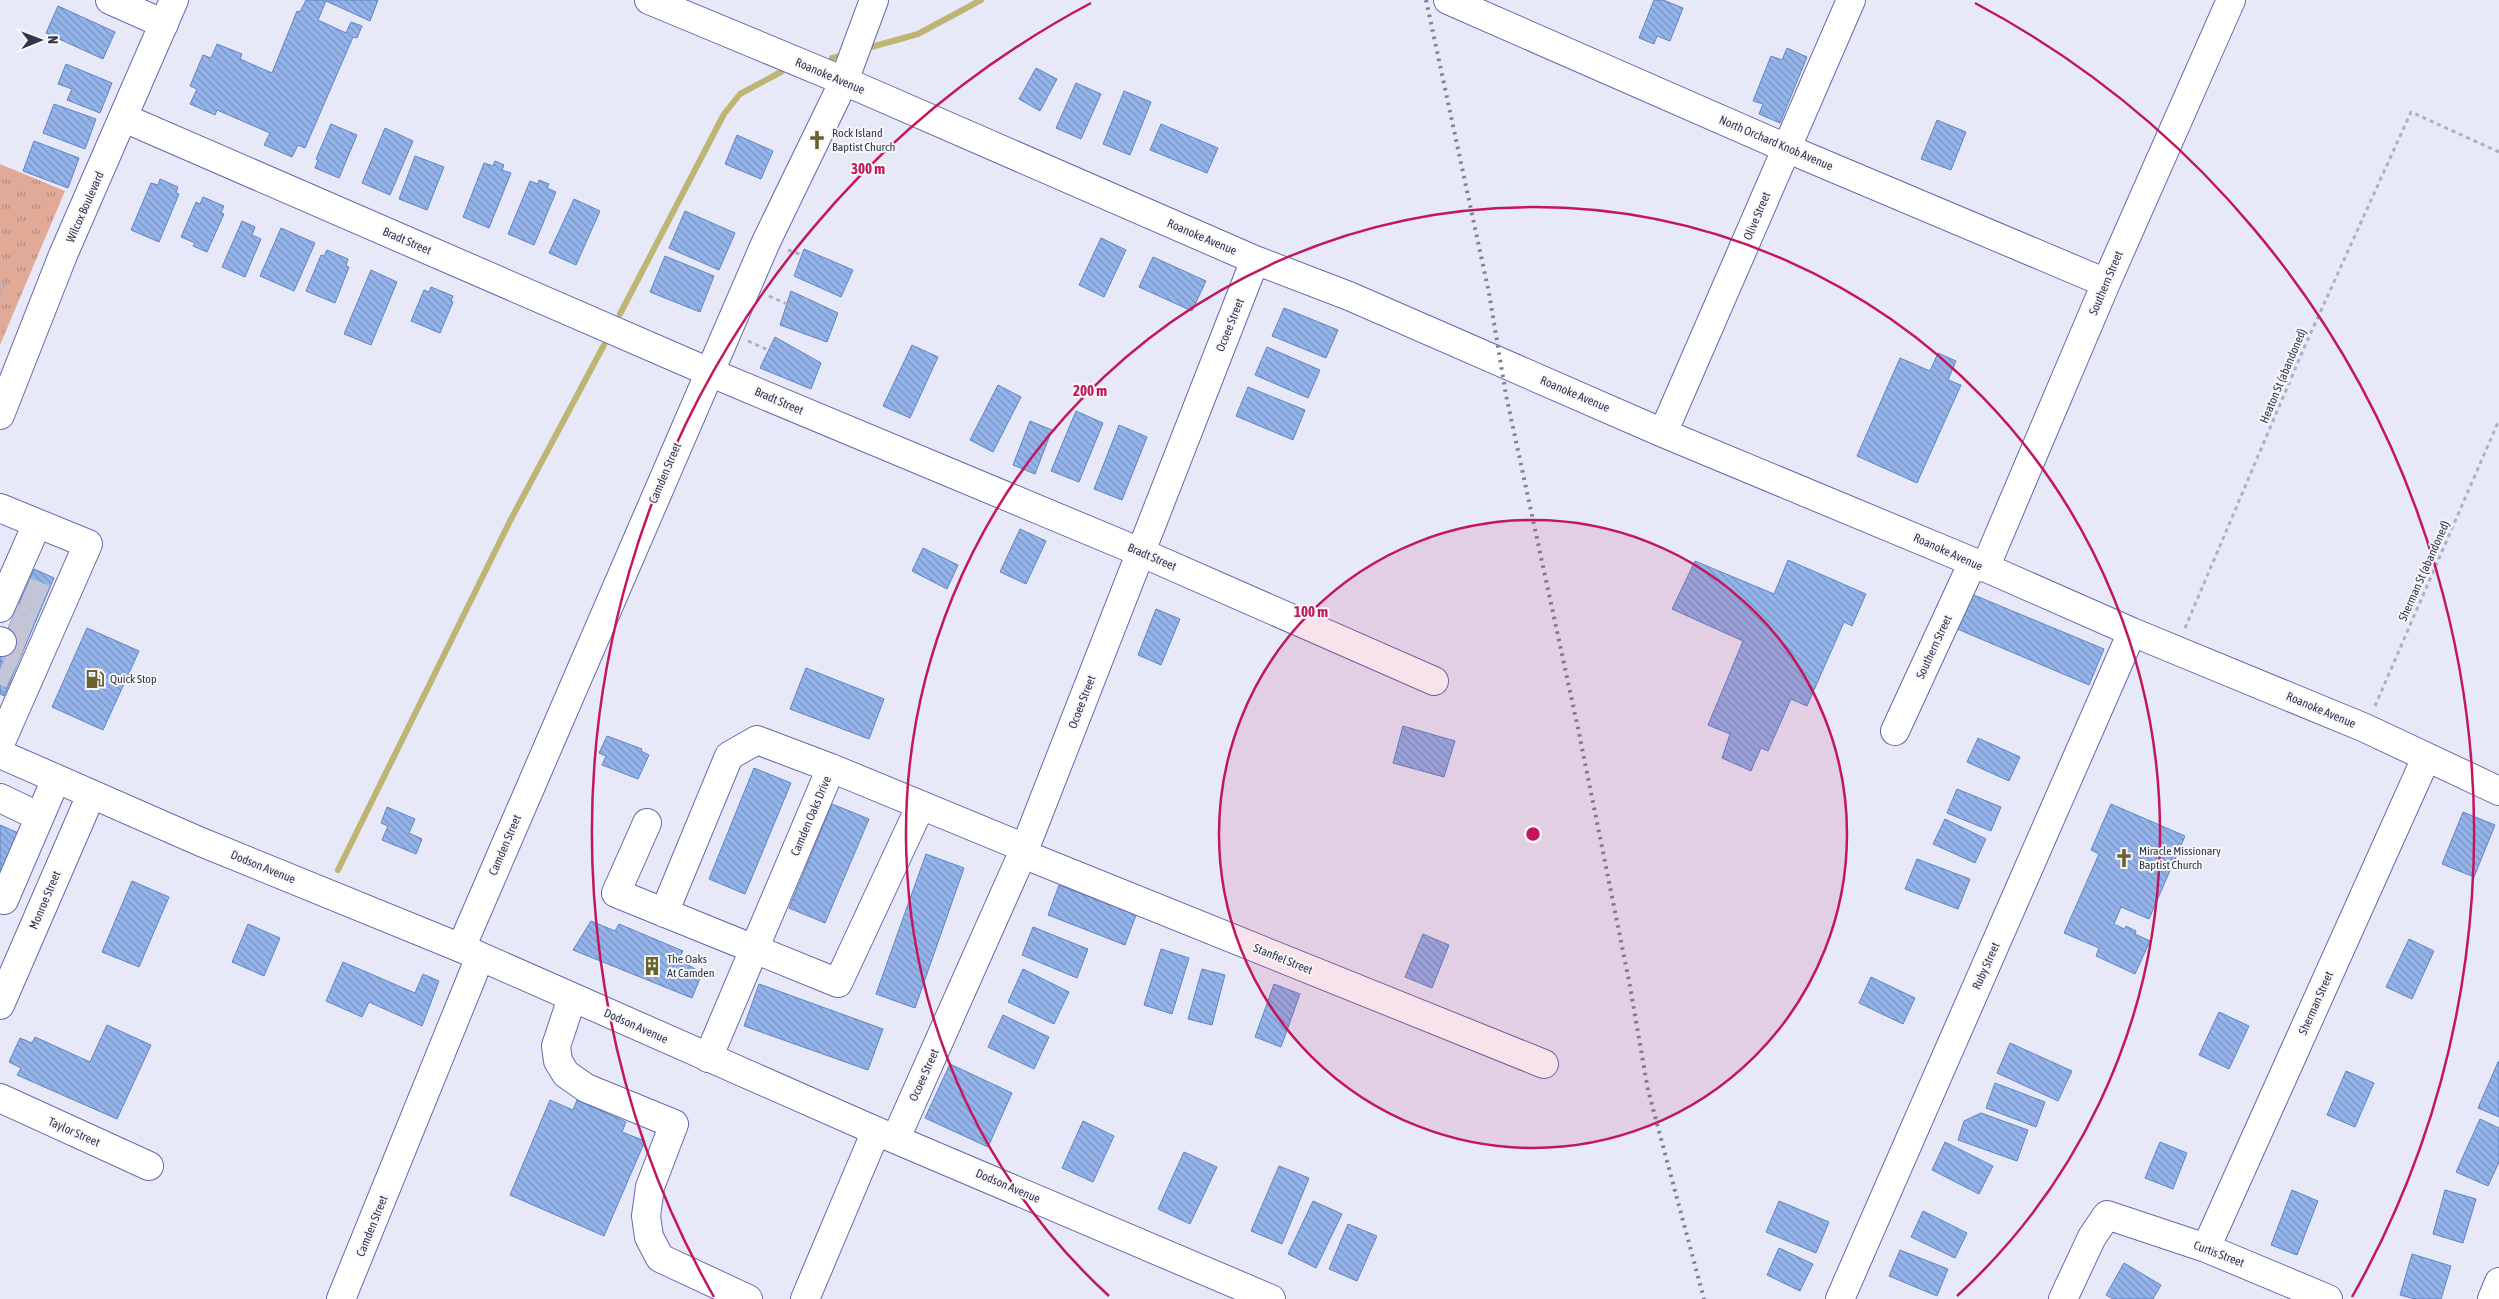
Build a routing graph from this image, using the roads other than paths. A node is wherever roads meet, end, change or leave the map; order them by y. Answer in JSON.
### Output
{"nodes":[{"id":1,"x":110,"y":0,"type":"edge"},
{"id":2,"x":649,"y":0,"type":"edge"},
{"id":3,"x":874,"y":0,"type":"edge"},
{"id":4,"x":1448,"y":0,"type":"edge"},
{"id":5,"x":1851,"y":0,"type":"edge"},
{"id":6,"x":2230,"y":0,"type":"edge"},
{"id":7,"x":169,"y":12,"type":"edge"},
{"id":8,"x":844,"y":81,"type":"junction"},
{"id":9,"x":124,"y":118,"type":"junction"},
{"id":10,"x":1786,"y":148,"type":"junction"},
{"id":11,"x":1255,"y":260,"type":"junction"},
{"id":12,"x":2106,"y":283,"type":"junction"},
{"id":13,"x":709,"y":372,"type":"junction"},
{"id":14,"x":0,"y":415,"type":"edge"},
{"id":15,"x":1663,"y":433,"type":"junction"},
{"id":16,"x":0,"y":508,"type":"edge"},
{"id":17,"x":37,"y":524,"type":"junction"},
{"id":18,"x":1140,"y":552,"type":"junction"},
{"id":19,"x":1979,"y":565,"type":"junction"},
{"id":20,"x":26,"y":608,"type":"edge"},
{"id":21,"x":2132,"y":632,"type":"junction"},
{"id":22,"x":16,"y":647,"type":"edge"},
{"id":23,"x":1434,"y":681,"type":"dead end"},
{"id":24,"x":8,"y":706,"type":"edge"},
{"id":25,"x":1895,"y":731,"type":"dead end"},
{"id":26,"x":0,"y":744,"type":"edge"},
{"id":27,"x":0,"y":754,"type":"edge"},
{"id":28,"x":2426,"y":758,"type":"junction"},
{"id":29,"x":831,"y":768,"type":"junction"},
{"id":30,"x":56,"y":779,"type":"junction"},
{"id":31,"x":2499,"y":791,"type":"edge"},
{"id":32,"x":91,"y":795,"type":"junction"},
{"id":33,"x":0,"y":798,"type":"edge"},
{"id":34,"x":921,"y":805,"type":"junction"},
{"id":35,"x":38,"y":816,"type":"junction"},
{"id":36,"x":647,"y":823,"type":"dead end"},
{"id":37,"x":1024,"y":851,"type":"junction"},
{"id":38,"x":2,"y":899,"type":"edge"},
{"id":39,"x":664,"y":913,"type":"junction"},
{"id":40,"x":38,"y":916,"type":"junction"},
{"id":41,"x":755,"y":949,"type":"junction"},
{"id":42,"x":470,"y":953,"type":"junction"},
{"id":43,"x":572,"y":998,"type":"junction"},
{"id":44,"x":0,"y":1005,"type":"edge"},
{"id":45,"x":708,"y":1058,"type":"junction"},
{"id":46,"x":1544,"y":1064,"type":"dead end"},
{"id":47,"x":0,"y":1098,"type":"edge"},
{"id":48,"x":886,"y":1135,"type":"junction"},
{"id":49,"x":148,"y":1166,"type":"dead end"},
{"id":50,"x":2206,"y":1248,"type":"junction"},
{"id":51,"x":2499,"y":1282,"type":"edge"},
{"id":52,"x":341,"y":1299,"type":"edge"},
{"id":53,"x":748,"y":1299,"type":"edge"},
{"id":54,"x":805,"y":1299,"type":"edge"},
{"id":55,"x":1272,"y":1299,"type":"edge"},
{"id":56,"x":1840,"y":1299,"type":"edge"},
{"id":57,"x":2063,"y":1299,"type":"edge"},
{"id":58,"x":2328,"y":1299,"type":"edge"},
{"id":59,"x":2492,"y":1299,"type":"edge"}],
"edges":[{"from":1,"to":7,"type":"street"},
{"from":2,"to":8,"type":"street","name":"Roanoke Avenue"},
{"from":3,"to":8,"type":"street","name":"Camden Street"},
{"from":4,"to":10,"type":"street","name":"North Orchard Knob Avenue"},
{"from":5,"to":10,"type":"street","name":"Olive Street"},
{"from":6,"to":12,"type":"street","name":"Southern Street"},
{"from":7,"to":9,"type":"street","name":"Wilcox Boulevard"},
{"from":8,"to":11,"type":"street","name":"Roanoke Avenue"},
{"from":8,"to":13,"type":"street","name":"Camden Street"},
{"from":9,"to":13,"type":"street","name":"Bradt Street"},
{"from":9,"to":14,"type":"street","name":"Wilcox Boulevard"},
{"from":10,"to":12,"type":"street","name":"North Orchard Knob Avenue"},
{"from":10,"to":15,"type":"street","name":"Olive Street"},
{"from":11,"to":15,"type":"street","name":"Roanoke Avenue"},
{"from":11,"to":18,"type":"street","name":"Ocoee Street"},
{"from":12,"to":19,"type":"street","name":"Southern Street"},
{"from":13,"to":18,"type":"street","name":"Bradt Street"},
{"from":13,"to":42,"type":"street","name":"Camden Street"},
{"from":15,"to":19,"type":"street","name":"Roanoke Avenue"},
{"from":16,"to":17,"type":"street"},
{"from":17,"to":20,"type":"street"},
{"from":17,"to":20,"type":"street"},
{"from":18,"to":23,"type":"street","name":"Bradt Street"},
{"from":18,"to":37,"type":"street","name":"Ocoee Street"},
{"from":19,"to":21,"type":"street","name":"Roanoke Avenue"},
{"from":19,"to":25,"type":"street","name":"Southern Street"},
{"from":20,"to":22,"type":"street"},
{"from":21,"to":28,"type":"street","name":"Roanoke Avenue"},
{"from":21,"to":56,"type":"street","name":"Ruby Street"},
{"from":22,"to":24,"type":"street"},
{"from":24,"to":26,"type":"street"},
{"from":27,"to":30,"type":"street","name":"Dodson Avenue"},
{"from":28,"to":31,"type":"street","name":"Roanoke Avenue"},
{"from":28,"to":50,"type":"street","name":"Sherman Street"},
{"from":29,"to":34,"type":"street","name":"Camden Oaks Drive"},
{"from":29,"to":39,"type":"street"},
{"from":29,"to":41,"type":"street","name":"Camden Oaks Drive"},
{"from":30,"to":32,"type":"street","name":"Dodson Avenue"},
{"from":30,"to":35,"type":"street"},
{"from":32,"to":40,"type":"street","name":"Monroe Street"},
{"from":32,"to":42,"type":"street","name":"Dodson Avenue"},
{"from":33,"to":35,"type":"street"},
{"from":34,"to":37,"type":"street","name":"Camden Oaks Drive"},
{"from":34,"to":41,"type":"street"},
{"from":35,"to":38,"type":"street"},
{"from":36,"to":39,"type":"street"},
{"from":37,"to":46,"type":"street","name":"Stanfiel Street"},
{"from":37,"to":48,"type":"street","name":"Ocoee Street"},
{"from":38,"to":40,"type":"street"},
{"from":39,"to":41,"type":"street"},
{"from":40,"to":44,"type":"street","name":"Monroe Street"},
{"from":41,"to":45,"type":"street","name":"Camden Oaks Drive"},
{"from":42,"to":43,"type":"street","name":"Dodson Avenue"},
{"from":42,"to":52,"type":"street","name":"Camden Street"},
{"from":43,"to":45,"type":"street","name":"Dodson Avenue"},
{"from":43,"to":53,"type":"street"},
{"from":45,"to":48,"type":"street","name":"Dodson Avenue"},
{"from":47,"to":49,"type":"street","name":"Taylor Street"},
{"from":48,"to":54,"type":"street","name":"Ocoee Street"},
{"from":48,"to":55,"type":"street","name":"Dodson Avenue"},
{"from":50,"to":57,"type":"street","name":"Curtis Street"},
{"from":50,"to":58,"type":"street","name":"Curtis Street"},
{"from":51,"to":59,"type":"street"}]}
